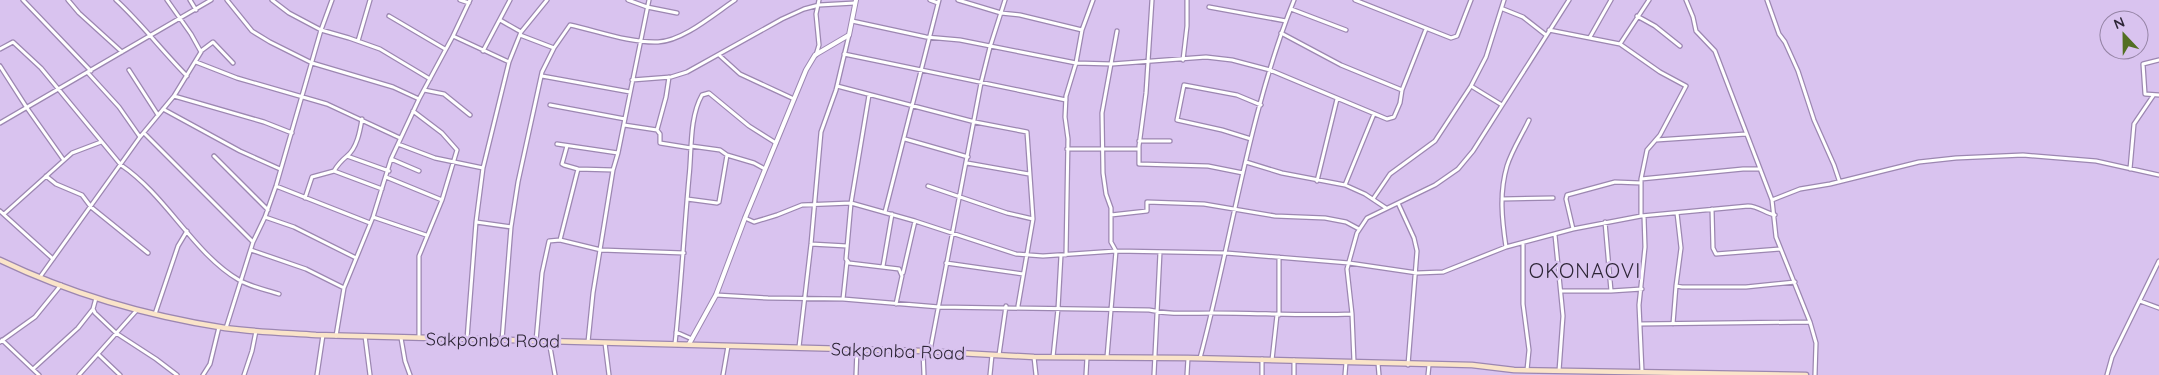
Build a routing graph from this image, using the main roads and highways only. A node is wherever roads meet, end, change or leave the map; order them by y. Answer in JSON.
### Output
{"nodes":[{"id":1,"x":0,"y":260,"type":"edge"},
{"id":2,"x":1514,"y":373,"type":"edge"},
{"id":3,"x":1650,"y":373,"type":"edge"},
{"id":4,"x":1614,"y":374,"type":"edge"},
{"id":5,"x":1732,"y":374,"type":"edge"},
{"id":6,"x":1806,"y":375,"type":"edge"}],
"edges":[{"from":1,"to":2,"type":"main road","name":"Sakponba Road"},
{"from":2,"to":4,"type":"main road","name":"Sakponba Road"},
{"from":3,"to":4,"type":"main road","name":"Sakponba Road"},
{"from":3,"to":5,"type":"main road","name":"Sakponba Road"},
{"from":5,"to":6,"type":"main road","name":"Sakponba Road"}]}
